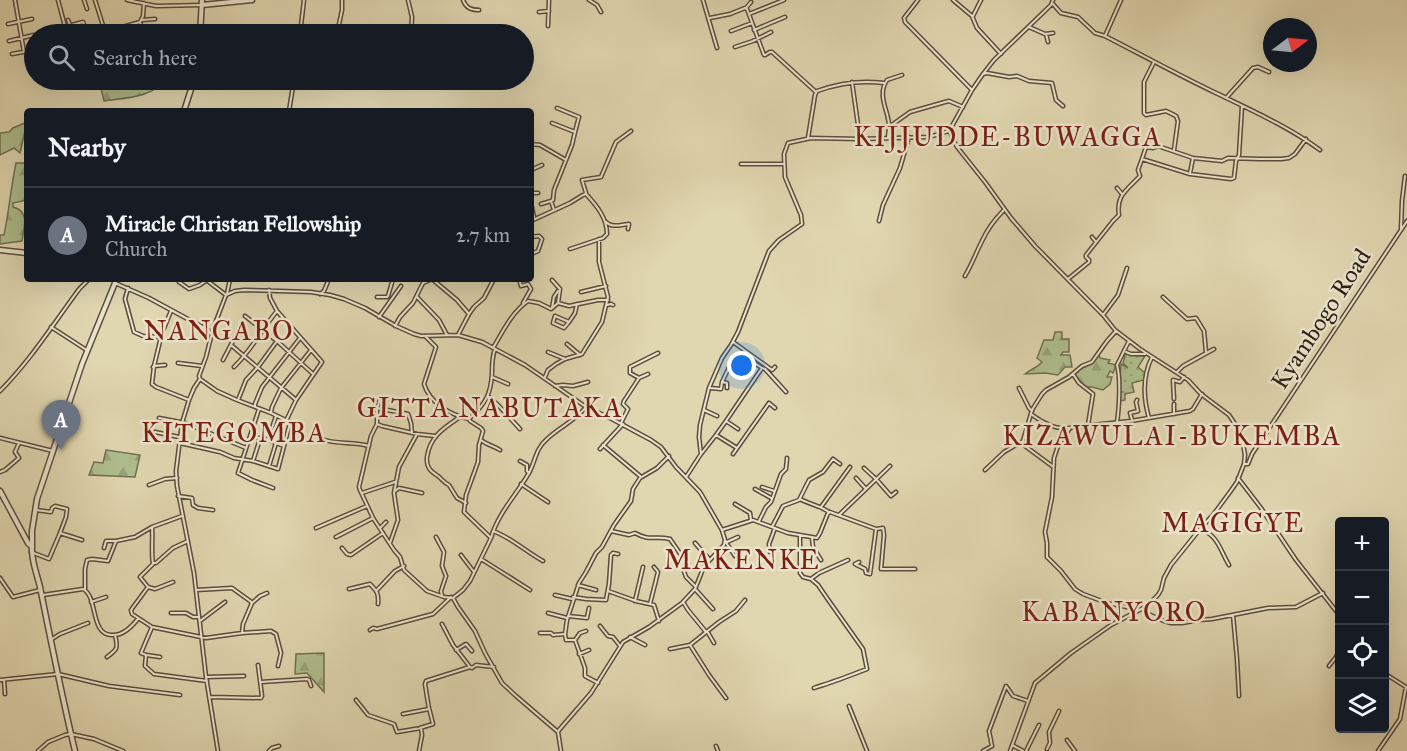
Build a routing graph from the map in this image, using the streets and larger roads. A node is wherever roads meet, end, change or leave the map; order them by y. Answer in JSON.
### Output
{"nodes":[{"id":1,"x":15,"y":0,"type":"edge"},
{"id":2,"x":58,"y":0,"type":"edge"},
{"id":3,"x":84,"y":0,"type":"edge"},
{"id":4,"x":95,"y":0,"type":"edge"},
{"id":5,"x":127,"y":0,"type":"edge"},
{"id":6,"x":252,"y":0,"type":"edge"},
{"id":7,"x":304,"y":0,"type":"edge"},
{"id":8,"x":342,"y":0,"type":"edge"},
{"id":9,"x":408,"y":0,"type":"edge"},
{"id":10,"x":463,"y":0,"type":"edge"},
{"id":11,"x":549,"y":0,"type":"edge"},
{"id":12,"x":589,"y":0,"type":"edge"},
{"id":13,"x":703,"y":0,"type":"edge"},
{"id":14,"x":784,"y":0,"type":"edge"},
{"id":15,"x":918,"y":0,"type":"edge"},
{"id":16,"x":953,"y":0,"type":"edge"},
{"id":17,"x":981,"y":0,"type":"edge"},
{"id":18,"x":1122,"y":0,"type":"edge"},
{"id":19,"x":134,"y":1,"type":"edge"},
{"id":20,"x":202,"y":2,"type":"edge"},
{"id":21,"x":751,"y":2,"type":"dead end"},
{"id":22,"x":1052,"y":2,"type":"edge"},
{"id":23,"x":144,"y":3,"type":"junction"},
{"id":24,"x":746,"y":8,"type":"junction"},
{"id":25,"x":87,"y":9,"type":"dead end"},
{"id":26,"x":479,"y":10,"type":"dead end"},
{"id":27,"x":549,"y":11,"type":"junction"},
{"id":28,"x":539,"y":12,"type":"dead end"},
{"id":29,"x":601,"y":12,"type":"dead end"},
{"id":30,"x":749,"y":14,"type":"junction"},
{"id":31,"x":785,"y":17,"type":"dead end"},
{"id":32,"x":973,"y":17,"type":"junction"},
{"id":33,"x":710,"y":18,"type":"junction"},
{"id":34,"x":32,"y":19,"type":"dead end"},
{"id":35,"x":154,"y":19,"type":"dead end"},
{"id":36,"x":68,"y":20,"type":"dead end"},
{"id":37,"x":141,"y":21,"type":"junction"},
{"id":38,"x":19,"y":22,"type":"junction"},
{"id":39,"x":752,"y":23,"type":"junction"},
{"id":40,"x":8,"y":24,"type":"dead end"},
{"id":41,"x":64,"y":24,"type":"edge"},
{"id":42,"x":70,"y":24,"type":"edge"},
{"id":43,"x":102,"y":24,"type":"edge"},
{"id":44,"x":131,"y":24,"type":"edge"},
{"id":45,"x":142,"y":24,"type":"edge"},
{"id":46,"x":201,"y":24,"type":"edge"},
{"id":47,"x":301,"y":24,"type":"edge"},
{"id":48,"x":339,"y":24,"type":"edge"},
{"id":49,"x":411,"y":24,"type":"edge"},
{"id":50,"x":548,"y":26,"type":"dead end"},
{"id":51,"x":1029,"y":27,"type":"junction"},
{"id":52,"x":754,"y":30,"type":"junction"},
{"id":53,"x":731,"y":31,"type":"dead end"},
{"id":54,"x":771,"y":32,"type":"dead end"},
{"id":55,"x":1053,"y":33,"type":"dead end"},
{"id":56,"x":1046,"y":34,"type":"junction"},
{"id":57,"x":1105,"y":36,"type":"junction"},
{"id":58,"x":22,"y":38,"type":"junction"},
{"id":59,"x":757,"y":38,"type":"junction"},
{"id":60,"x":9,"y":41,"type":"dead end"},
{"id":61,"x":1048,"y":42,"type":"dead end"},
{"id":62,"x":735,"y":47,"type":"dead end"},
{"id":63,"x":717,"y":48,"type":"dead end"},
{"id":64,"x":24,"y":52,"type":"joint"},
{"id":65,"x":12,"y":54,"type":"dead end"},
{"id":66,"x":1001,"y":54,"type":"junction"},
{"id":67,"x":1154,"y":62,"type":"junction"},
{"id":68,"x":1263,"y":69,"type":"edge"},
{"id":69,"x":982,"y":74,"type":"junction"},
{"id":70,"x":902,"y":75,"type":"dead end"},
{"id":71,"x":852,"y":82,"type":"junction"},
{"id":72,"x":884,"y":83,"type":"junction"},
{"id":73,"x":191,"y":90,"type":"edge"},
{"id":74,"x":292,"y":90,"type":"edge"},
{"id":75,"x":972,"y":90,"type":"junction"},
{"id":76,"x":816,"y":92,"type":"junction"},
{"id":77,"x":1226,"y":98,"type":"junction"},
{"id":78,"x":1063,"y":106,"type":"dead end"},
{"id":79,"x":1242,"y":106,"type":"junction"},
{"id":80,"x":964,"y":107,"type":"junction"},
{"id":81,"x":185,"y":108,"type":"edge"},
{"id":82,"x":289,"y":108,"type":"edge"},
{"id":83,"x":557,"y":108,"type":"dead end"},
{"id":84,"x":552,"y":123,"type":"dead end"},
{"id":85,"x":889,"y":127,"type":"junction"},
{"id":86,"x":951,"y":130,"type":"junction"},
{"id":87,"x":631,"y":131,"type":"dead end"},
{"id":88,"x":575,"y":132,"type":"junction"},
{"id":89,"x":945,"y":133,"type":"junction"},
{"id":90,"x":951,"y":135,"type":"junction"},
{"id":91,"x":909,"y":137,"type":"junction"},
{"id":92,"x":808,"y":138,"type":"junction"},
{"id":93,"x":888,"y":138,"type":"junction"},
{"id":94,"x":860,"y":139,"type":"junction"},
{"id":95,"x":1306,"y":139,"type":"junction"},
{"id":96,"x":534,"y":144,"type":"edge"},
{"id":97,"x":1320,"y":150,"type":"dead end"},
{"id":98,"x":1174,"y":152,"type":"junction"},
{"id":99,"x":1193,"y":158,"type":"junction"},
{"id":100,"x":1237,"y":158,"type":"junction"},
{"id":101,"x":1142,"y":159,"type":"junction"},
{"id":102,"x":567,"y":161,"type":"junction"},
{"id":103,"x":741,"y":164,"type":"dead end"},
{"id":104,"x":542,"y":165,"type":"dead end"},
{"id":105,"x":784,"y":165,"type":"junction"},
{"id":106,"x":534,"y":169,"type":"edge"},
{"id":107,"x":1190,"y":174,"type":"junction"},
{"id":108,"x":1405,"y":176,"type":"dead end"},
{"id":109,"x":1117,"y":188,"type":"dead end"},
{"id":110,"x":534,"y":193,"type":"edge"},
{"id":111,"x":538,"y":193,"type":"dead end"},
{"id":112,"x":585,"y":194,"type":"junction"},
{"id":113,"x":1122,"y":194,"type":"junction"},
{"id":114,"x":551,"y":201,"type":"junction"},
{"id":115,"x":541,"y":204,"type":"dead end"},
{"id":116,"x":554,"y":210,"type":"junction"},
{"id":117,"x":1004,"y":210,"type":"junction"},
{"id":118,"x":534,"y":219,"type":"edge"},
{"id":119,"x":879,"y":221,"type":"dead end"},
{"id":120,"x":1407,"y":221,"type":"edge"},
{"id":121,"x":605,"y":222,"type":"junction"},
{"id":122,"x":628,"y":229,"type":"dead end"},
{"id":123,"x":1401,"y":229,"type":"junction"},
{"id":124,"x":534,"y":237,"type":"edge"},
{"id":125,"x":1092,"y":237,"type":"dead end"},
{"id":126,"x":599,"y":239,"type":"junction"},
{"id":127,"x":1096,"y":242,"type":"junction"},
{"id":128,"x":570,"y":249,"type":"dead end"},
{"id":129,"x":0,"y":250,"type":"edge"},
{"id":130,"x":24,"y":253,"type":"edge"},
{"id":131,"x":534,"y":253,"type":"edge"},
{"id":132,"x":1127,"y":268,"type":"dead end"},
{"id":133,"x":965,"y":276,"type":"dead end"},
{"id":134,"x":1068,"y":279,"type":"junction"},
{"id":135,"x":552,"y":280,"type":"dead end"},
{"id":136,"x":86,"y":282,"type":"edge"},
{"id":137,"x":112,"y":282,"type":"edge"},
{"id":138,"x":117,"y":282,"type":"edge"},
{"id":139,"x":179,"y":282,"type":"dead end"},
{"id":140,"x":204,"y":282,"type":"edge"},
{"id":141,"x":211,"y":282,"type":"edge"},
{"id":142,"x":229,"y":282,"type":"edge"},
{"id":143,"x":328,"y":282,"type":"edge"},
{"id":144,"x":392,"y":282,"type":"edge"},
{"id":145,"x":425,"y":282,"type":"edge"},
{"id":146,"x":436,"y":282,"type":"edge"},
{"id":147,"x":492,"y":282,"type":"edge"},
{"id":148,"x":520,"y":282,"type":"edge"},
{"id":149,"x":401,"y":286,"type":"dead end"},
{"id":150,"x":606,"y":286,"type":"junction"},
{"id":151,"x":128,"y":288,"type":"junction"},
{"id":152,"x":269,"y":290,"type":"junction"},
{"id":153,"x":581,"y":292,"type":"dead end"},
{"id":154,"x":558,"y":293,"type":"junction"},
{"id":155,"x":320,"y":294,"type":"junction"},
{"id":156,"x":227,"y":295,"type":"junction"},
{"id":157,"x":377,"y":297,"type":"dead end"},
{"id":158,"x":417,"y":297,"type":"junction"},
{"id":159,"x":1163,"y":297,"type":"dead end"},
{"id":160,"x":527,"y":300,"type":"junction"},
{"id":161,"x":608,"y":300,"type":"junction"},
{"id":162,"x":558,"y":303,"type":"junction"},
{"id":163,"x":577,"y":304,"type":"junction"},
{"id":164,"x":607,"y":305,"type":"junction"},
{"id":165,"x":613,"y":305,"type":"dead end"},
{"id":166,"x":551,"y":309,"type":"junction"},
{"id":167,"x":171,"y":310,"type":"junction"},
{"id":168,"x":277,"y":311,"type":"junction"},
{"id":169,"x":469,"y":314,"type":"junction"},
{"id":170,"x":1103,"y":315,"type":"junction"},
{"id":171,"x":245,"y":316,"type":"dead end"},
{"id":172,"x":379,"y":317,"type":"junction"},
{"id":173,"x":569,"y":322,"type":"junction"},
{"id":174,"x":395,"y":326,"type":"junction"},
{"id":175,"x":51,"y":327,"type":"junction"},
{"id":176,"x":213,"y":328,"type":"junction"},
{"id":177,"x":208,"y":330,"type":"junction"},
{"id":178,"x":264,"y":330,"type":"junction"},
{"id":179,"x":1116,"y":331,"type":"junction"},
{"id":180,"x":212,"y":335,"type":"junction"},
{"id":181,"x":447,"y":335,"type":"junction"},
{"id":182,"x":458,"y":335,"type":"junction"},
{"id":183,"x":425,"y":336,"type":"junction"},
{"id":184,"x":161,"y":337,"type":"junction"},
{"id":185,"x":300,"y":338,"type":"junction"},
{"id":186,"x":234,"y":339,"type":"dead end"},
{"id":187,"x":277,"y":341,"type":"junction"},
{"id":188,"x":1129,"y":341,"type":"junction"},
{"id":189,"x":733,"y":342,"type":"junction"},
{"id":190,"x":567,"y":344,"type":"dead end"},
{"id":191,"x":231,"y":345,"type":"junction"},
{"id":192,"x":1214,"y":348,"type":"dead end"},
{"id":193,"x":494,"y":349,"type":"junction"},
{"id":194,"x":310,"y":350,"type":"junction"},
{"id":195,"x":88,"y":351,"type":"junction"},
{"id":196,"x":289,"y":352,"type":"junction"},
{"id":197,"x":548,"y":352,"type":"dead end"},
{"id":198,"x":1126,"y":352,"type":"dead end"},
{"id":199,"x":1206,"y":352,"type":"junction"},
{"id":200,"x":658,"y":353,"type":"dead end"},
{"id":201,"x":1146,"y":353,"type":"junction"},
{"id":202,"x":580,"y":355,"type":"junction"},
{"id":203,"x":245,"y":357,"type":"junction"},
{"id":204,"x":1152,"y":357,"type":"junction"},
{"id":205,"x":566,"y":359,"type":"junction"},
{"id":206,"x":223,"y":360,"type":"dead end"},
{"id":207,"x":178,"y":363,"type":"dead end"},
{"id":208,"x":301,"y":363,"type":"junction"},
{"id":209,"x":165,"y":365,"type":"dead end"},
{"id":210,"x":203,"y":366,"type":"junction"},
{"id":211,"x":154,"y":367,"type":"junction"},
{"id":212,"x":234,"y":367,"type":"dead end"},
{"id":213,"x":258,"y":367,"type":"junction"},
{"id":214,"x":775,"y":367,"type":"dead end"},
{"id":215,"x":762,"y":368,"type":"junction"},
{"id":216,"x":1177,"y":372,"type":"junction"},
{"id":217,"x":313,"y":374,"type":"junction"},
{"id":218,"x":648,"y":374,"type":"dead end"},
{"id":219,"x":1073,"y":374,"type":"junction"},
{"id":220,"x":269,"y":377,"type":"junction"},
{"id":221,"x":1184,"y":377,"type":"junction"},
{"id":222,"x":492,"y":378,"type":"junction"},
{"id":223,"x":544,"y":378,"type":"junction"},
{"id":224,"x":639,"y":378,"type":"junction"},
{"id":225,"x":200,"y":380,"type":"junction"},
{"id":226,"x":588,"y":382,"type":"dead end"},
{"id":227,"x":722,"y":382,"type":"junction"},
{"id":228,"x":508,"y":384,"type":"dead end"},
{"id":229,"x":555,"y":386,"type":"junction"},
{"id":230,"x":281,"y":388,"type":"junction"},
{"id":231,"x":709,"y":388,"type":"junction"},
{"id":232,"x":727,"y":388,"type":"dead end"},
{"id":233,"x":1019,"y":388,"type":"dead end"},
{"id":234,"x":0,"y":391,"type":"edge"},
{"id":235,"x":786,"y":392,"type":"dead end"},
{"id":236,"x":1202,"y":394,"type":"junction"},
{"id":237,"x":488,"y":396,"type":"junction"},
{"id":238,"x":1144,"y":399,"type":"junction"},
{"id":239,"x":1174,"y":399,"type":"dead end"},
{"id":240,"x":189,"y":400,"type":"junction"},
{"id":241,"x":238,"y":400,"type":"junction"},
{"id":242,"x":296,"y":400,"type":"junction"},
{"id":243,"x":386,"y":400,"type":"dead end"},
{"id":244,"x":1174,"y":404,"type":"dead end"},
{"id":245,"x":586,"y":407,"type":"junction"},
{"id":246,"x":257,"y":408,"type":"junction"},
{"id":247,"x":377,"y":408,"type":"junction"},
{"id":248,"x":776,"y":408,"type":"dead end"},
{"id":249,"x":704,"y":410,"type":"junction"},
{"id":250,"x":271,"y":413,"type":"junction"},
{"id":251,"x":1031,"y":413,"type":"junction"},
{"id":252,"x":1174,"y":414,"type":"junction"},
{"id":253,"x":276,"y":416,"type":"junction"},
{"id":254,"x":717,"y":416,"type":"dead end"},
{"id":255,"x":460,"y":417,"type":"junction"},
{"id":256,"x":159,"y":418,"type":"dead end"},
{"id":257,"x":469,"y":418,"type":"junction"},
{"id":258,"x":1149,"y":418,"type":"junction"},
{"id":259,"x":1132,"y":420,"type":"junction"},
{"id":260,"x":286,"y":421,"type":"junction"},
{"id":261,"x":726,"y":421,"type":"junction"},
{"id":262,"x":1117,"y":422,"type":"junction"},
{"id":263,"x":182,"y":423,"type":"junction"},
{"id":264,"x":290,"y":423,"type":"junction"},
{"id":265,"x":377,"y":424,"type":"junction"},
{"id":266,"x":622,"y":424,"type":"junction"},
{"id":267,"x":1088,"y":425,"type":"junction"},
{"id":268,"x":298,"y":426,"type":"dead end"},
{"id":269,"x":1070,"y":428,"type":"junction"},
{"id":270,"x":520,"y":429,"type":"dead end"},
{"id":271,"x":738,"y":429,"type":"dead end"},
{"id":272,"x":155,"y":432,"type":"dead end"},
{"id":273,"x":412,"y":433,"type":"junction"},
{"id":274,"x":417,"y":434,"type":"junction"},
{"id":275,"x":435,"y":435,"type":"junction"},
{"id":276,"x":716,"y":435,"type":"junction"},
{"id":277,"x":250,"y":436,"type":"junction"},
{"id":278,"x":180,"y":437,"type":"junction"},
{"id":279,"x":0,"y":438,"type":"edge"},
{"id":280,"x":260,"y":439,"type":"junction"},
{"id":281,"x":321,"y":439,"type":"dead end"},
{"id":282,"x":268,"y":440,"type":"junction"},
{"id":283,"x":481,"y":440,"type":"junction"},
{"id":284,"x":1023,"y":441,"type":"junction"},
{"id":285,"x":179,"y":442,"type":"junction"},
{"id":286,"x":19,"y":443,"type":"junction"},
{"id":287,"x":276,"y":443,"type":"junction"},
{"id":288,"x":603,"y":445,"type":"junction"},
{"id":289,"x":284,"y":446,"type":"junction"},
{"id":290,"x":369,"y":446,"type":"junction"},
{"id":291,"x":246,"y":448,"type":"junction"},
{"id":292,"x":737,"y":448,"type":"junction"},
{"id":293,"x":600,"y":449,"type":"dead end"},
{"id":294,"x":500,"y":450,"type":"dead end"},
{"id":295,"x":53,"y":451,"type":"junction"},
{"id":296,"x":700,"y":454,"type":"junction"},
{"id":297,"x":733,"y":454,"type":"dead end"},
{"id":298,"x":669,"y":456,"type":"junction"},
{"id":299,"x":787,"y":458,"type":"dead end"},
{"id":300,"x":242,"y":459,"type":"junction"},
{"id":301,"x":252,"y":462,"type":"junction"},
{"id":302,"x":520,"y":462,"type":"dead end"},
{"id":303,"x":840,"y":464,"type":"dead end"},
{"id":304,"x":1244,"y":464,"type":"junction"},
{"id":305,"x":268,"y":466,"type":"junction"},
{"id":306,"x":890,"y":466,"type":"dead end"},
{"id":307,"x":850,"y":467,"type":"dead end"},
{"id":308,"x":1052,"y":467,"type":"junction"},
{"id":309,"x":864,"y":468,"type":"dead end"},
{"id":310,"x":985,"y":470,"type":"dead end"},
{"id":311,"x":0,"y":472,"type":"edge"},
{"id":312,"x":529,"y":473,"type":"junction"},
{"id":313,"x":641,"y":477,"type":"junction"},
{"id":314,"x":686,"y":477,"type":"junction"},
{"id":315,"x":177,"y":478,"type":"junction"},
{"id":316,"x":856,"y":478,"type":"dead end"},
{"id":317,"x":1238,"y":478,"type":"junction"},
{"id":318,"x":876,"y":479,"type":"junction"},
{"id":319,"x":395,"y":482,"type":"junction"},
{"id":320,"x":521,"y":484,"type":"junction"},
{"id":321,"x":149,"y":485,"type":"dead end"},
{"id":322,"x":762,"y":487,"type":"dead end"},
{"id":323,"x":273,"y":488,"type":"dead end"},
{"id":324,"x":755,"y":489,"type":"dead end"},
{"id":325,"x":866,"y":489,"type":"junction"},
{"id":326,"x":0,"y":491,"type":"edge"},
{"id":327,"x":395,"y":491,"type":"junction"},
{"id":328,"x":774,"y":491,"type":"junction"},
{"id":329,"x":896,"y":492,"type":"dead end"},
{"id":330,"x":362,"y":493,"type":"junction"},
{"id":331,"x":422,"y":493,"type":"dead end"},
{"id":332,"x":178,"y":496,"type":"junction"},
{"id":333,"x":772,"y":498,"type":"junction"},
{"id":334,"x":800,"y":500,"type":"junction"},
{"id":335,"x":548,"y":502,"type":"dead end"},
{"id":336,"x":466,"y":503,"type":"junction"},
{"id":337,"x":735,"y":504,"type":"dead end"},
{"id":338,"x":367,"y":506,"type":"junction"},
{"id":339,"x":821,"y":507,"type":"junction"},
{"id":340,"x":35,"y":510,"type":"junction"},
{"id":341,"x":213,"y":510,"type":"dead end"},
{"id":342,"x":829,"y":512,"type":"junction"},
{"id":343,"x":840,"y":515,"type":"junction"},
{"id":344,"x":182,"y":516,"type":"junction"},
{"id":345,"x":373,"y":519,"type":"junction"},
{"id":346,"x":752,"y":520,"type":"junction"},
{"id":347,"x":759,"y":521,"type":"junction"},
{"id":348,"x":386,"y":522,"type":"dead end"},
{"id":349,"x":152,"y":527,"type":"junction"},
{"id":350,"x":774,"y":527,"type":"junction"},
{"id":351,"x":316,"y":528,"type":"dead end"},
{"id":352,"x":380,"y":528,"type":"junction"},
{"id":353,"x":876,"y":529,"type":"junction"},
{"id":354,"x":1200,"y":529,"type":"junction"},
{"id":355,"x":722,"y":530,"type":"junction"},
{"id":356,"x":493,"y":531,"type":"junction"},
{"id":357,"x":611,"y":531,"type":"junction"},
{"id":358,"x":60,"y":533,"type":"junction"},
{"id":359,"x":383,"y":533,"type":"junction"},
{"id":360,"x":800,"y":535,"type":"junction"},
{"id":361,"x":336,"y":537,"type":"dead end"},
{"id":362,"x":436,"y":537,"type":"dead end"},
{"id":363,"x":738,"y":537,"type":"dead end"},
{"id":364,"x":492,"y":538,"type":"junction"},
{"id":365,"x":812,"y":538,"type":"junction"},
{"id":366,"x":82,"y":540,"type":"dead end"},
{"id":367,"x":116,"y":541,"type":"junction"},
{"id":368,"x":188,"y":541,"type":"junction"},
{"id":369,"x":724,"y":541,"type":"junction"},
{"id":370,"x":390,"y":543,"type":"junction"},
{"id":371,"x":695,"y":543,"type":"dead end"},
{"id":372,"x":32,"y":547,"type":"junction"},
{"id":373,"x":104,"y":548,"type":"dead end"},
{"id":374,"x":342,"y":548,"type":"dead end"},
{"id":375,"x":32,"y":552,"type":"junction"},
{"id":376,"x":770,"y":552,"type":"dead end"},
{"id":377,"x":618,"y":554,"type":"dead end"},
{"id":378,"x":461,"y":555,"type":"dead end"},
{"id":379,"x":735,"y":556,"type":"dead end"},
{"id":380,"x":481,"y":559,"type":"junction"},
{"id":381,"x":710,"y":559,"type":"junction"},
{"id":382,"x":821,"y":560,"type":"dead end"},
{"id":383,"x":848,"y":560,"type":"dead end"},
{"id":384,"x":543,"y":561,"type":"dead end"},
{"id":385,"x":859,"y":561,"type":"dead end"},
{"id":386,"x":153,"y":563,"type":"junction"},
{"id":387,"x":404,"y":566,"type":"junction"},
{"id":388,"x":1229,"y":566,"type":"dead end"},
{"id":389,"x":644,"y":567,"type":"dead end"},
{"id":390,"x":654,"y":567,"type":"dead end"},
{"id":391,"x":915,"y":569,"type":"dead end"},
{"id":392,"x":474,"y":572,"type":"junction"},
{"id":393,"x":0,"y":578,"type":"edge"},
{"id":394,"x":811,"y":579,"type":"junction"},
{"id":395,"x":173,"y":582,"type":"dead end"},
{"id":396,"x":578,"y":585,"type":"junction"},
{"id":397,"x":148,"y":587,"type":"junction"},
{"id":398,"x":695,"y":588,"type":"junction"},
{"id":399,"x":349,"y":589,"type":"dead end"},
{"id":400,"x":85,"y":590,"type":"junction"},
{"id":401,"x":196,"y":590,"type":"junction"},
{"id":402,"x":376,"y":590,"type":"junction"},
{"id":403,"x":530,"y":590,"type":"dead end"},
{"id":404,"x":596,"y":590,"type":"dead end"},
{"id":405,"x":608,"y":591,"type":"junction"},
{"id":406,"x":40,"y":592,"type":"junction"},
{"id":407,"x":267,"y":593,"type":"dead end"},
{"id":408,"x":1323,"y":593,"type":"junction"},
{"id":409,"x":555,"y":595,"type":"dead end"},
{"id":410,"x":442,"y":596,"type":"junction"},
{"id":411,"x":106,"y":597,"type":"dead end"},
{"id":412,"x":452,"y":598,"type":"junction"},
{"id":413,"x":573,"y":598,"type":"junction"},
{"id":414,"x":635,"y":600,"type":"junction"},
{"id":415,"x":745,"y":600,"type":"dead end"},
{"id":416,"x":92,"y":602,"type":"junction"},
{"id":417,"x":225,"y":602,"type":"dead end"},
{"id":418,"x":683,"y":602,"type":"junction"},
{"id":419,"x":252,"y":603,"type":"junction"},
{"id":420,"x":378,"y":604,"type":"dead end"},
{"id":421,"x":650,"y":604,"type":"junction"},
{"id":422,"x":589,"y":608,"type":"dead end"},
{"id":423,"x":713,"y":609,"type":"dead end"},
{"id":424,"x":1141,"y":609,"type":"junction"},
{"id":425,"x":1335,"y":609,"type":"edge"},
{"id":426,"x":171,"y":613,"type":"dead end"},
{"id":427,"x":548,"y":613,"type":"dead end"},
{"id":428,"x":1233,"y":615,"type":"junction"},
{"id":429,"x":199,"y":617,"type":"junction"},
{"id":430,"x":568,"y":617,"type":"junction"},
{"id":431,"x":138,"y":619,"type":"junction"},
{"id":432,"x":200,"y":621,"type":"junction"},
{"id":433,"x":659,"y":621,"type":"junction"},
{"id":434,"x":88,"y":623,"type":"dead end"},
{"id":435,"x":442,"y":624,"type":"dead end"},
{"id":436,"x":600,"y":626,"type":"dead end"},
{"id":437,"x":152,"y":627,"type":"junction"},
{"id":438,"x":370,"y":630,"type":"dead end"},
{"id":439,"x":586,"y":631,"type":"dead end"},
{"id":440,"x":706,"y":632,"type":"junction"},
{"id":441,"x":242,"y":633,"type":"junction"},
{"id":442,"x":540,"y":633,"type":"dead end"},
{"id":443,"x":565,"y":634,"type":"junction"},
{"id":444,"x":115,"y":635,"type":"junction"},
{"id":445,"x":202,"y":636,"type":"junction"},
{"id":446,"x":630,"y":637,"type":"junction"},
{"id":447,"x":50,"y":640,"type":"junction"},
{"id":448,"x":575,"y":640,"type":"junction"},
{"id":449,"x":714,"y":643,"type":"dead end"},
{"id":450,"x":645,"y":645,"type":"dead end"},
{"id":451,"x":690,"y":645,"type":"junction"},
{"id":452,"x":620,"y":646,"type":"junction"},
{"id":453,"x":670,"y":649,"type":"dead end"},
{"id":454,"x":456,"y":650,"type":"junction"},
{"id":455,"x":589,"y":650,"type":"dead end"},
{"id":456,"x":472,"y":651,"type":"dead end"},
{"id":457,"x":579,"y":654,"type":"junction"},
{"id":458,"x":146,"y":655,"type":"junction"},
{"id":459,"x":107,"y":657,"type":"dead end"},
{"id":460,"x":160,"y":657,"type":"dead end"},
{"id":461,"x":1335,"y":658,"type":"edge"},
{"id":462,"x":258,"y":665,"type":"dead end"},
{"id":463,"x":278,"y":666,"type":"dead end"},
{"id":464,"x":1329,"y":666,"type":"dead end"},
{"id":465,"x":470,"y":667,"type":"junction"},
{"id":466,"x":494,"y":667,"type":"junction"},
{"id":467,"x":58,"y":674,"type":"junction"},
{"id":468,"x":243,"y":676,"type":"dead end"},
{"id":469,"x":1389,"y":676,"type":"edge"},
{"id":470,"x":207,"y":679,"type":"junction"},
{"id":471,"x":2,"y":680,"type":"edge"},
{"id":472,"x":261,"y":682,"type":"junction"},
{"id":473,"x":598,"y":683,"type":"junction"},
{"id":474,"x":310,"y":686,"type":"dead end"},
{"id":475,"x":1406,"y":687,"type":"edge"},
{"id":476,"x":814,"y":688,"type":"dead end"},
{"id":477,"x":6,"y":694,"type":"dead end"},
{"id":478,"x":180,"y":695,"type":"dead end"},
{"id":479,"x":1239,"y":696,"type":"dead end"},
{"id":480,"x":209,"y":697,"type":"junction"},
{"id":481,"x":726,"y":698,"type":"dead end"},
{"id":482,"x":356,"y":700,"type":"dead end"},
{"id":483,"x":1028,"y":701,"type":"junction"},
{"id":484,"x":849,"y":706,"type":"dead end"},
{"id":485,"x":429,"y":708,"type":"junction"},
{"id":486,"x":1059,"y":711,"type":"dead end"},
{"id":487,"x":403,"y":714,"type":"dead end"},
{"id":488,"x":1038,"y":725,"type":"dead end"},
{"id":489,"x":420,"y":728,"type":"junction"},
{"id":490,"x":558,"y":732,"type":"junction"},
{"id":491,"x":71,"y":734,"type":"junction"},
{"id":492,"x":1067,"y":740,"type":"dead end"},
{"id":493,"x":279,"y":746,"type":"dead end"},
{"id":494,"x":716,"y":746,"type":"dead end"},
{"id":495,"x":1012,"y":746,"type":"junction"},
{"id":496,"x":1047,"y":749,"type":"dead end"},
{"id":497,"x":38,"y":751,"type":"edge"},
{"id":498,"x":75,"y":751,"type":"edge"},
{"id":499,"x":123,"y":751,"type":"edge"},
{"id":500,"x":218,"y":751,"type":"edge"},
{"id":501,"x":269,"y":751,"type":"edge"},
{"id":502,"x":419,"y":751,"type":"edge"},
{"id":503,"x":561,"y":751,"type":"edge"},
{"id":504,"x":718,"y":751,"type":"edge"},
{"id":505,"x":867,"y":751,"type":"edge"},
{"id":506,"x":983,"y":751,"type":"edge"},
{"id":507,"x":1010,"y":751,"type":"edge"},
{"id":508,"x":1024,"y":751,"type":"edge"},
{"id":509,"x":1075,"y":751,"type":"edge"},
{"id":510,"x":1378,"y":751,"type":"edge"}],
"edges":[{"from":1,"to":38,"type":"street"},
{"from":2,"to":41,"type":"street"},
{"from":3,"to":25,"type":"street"},
{"from":4,"to":43,"type":"street"},
{"from":5,"to":19,"type":"street"},
{"from":6,"to":20,"type":"street"},
{"from":7,"to":47,"type":"street"},
{"from":8,"to":48,"type":"street"},
{"from":9,"to":49,"type":"street"},
{"from":10,"to":26,"type":"street"},
{"from":11,"to":27,"type":"street"},
{"from":12,"to":29,"type":"street"},
{"from":13,"to":33,"type":"street"},
{"from":14,"to":30,"type":"street"},
{"from":15,"to":75,"type":"street"},
{"from":16,"to":32,"type":"street"},
{"from":17,"to":32,"type":"street"},
{"from":18,"to":57,"type":"street"},
{"from":19,"to":23,"type":"street"},
{"from":20,"to":23,"type":"street"},
{"from":20,"to":46,"type":"street"},
{"from":21,"to":24,"type":"street"},
{"from":22,"to":51,"type":"street"},
{"from":22,"to":57,"type":"street"},
{"from":23,"to":37,"type":"street"},
{"from":24,"to":30,"type":"street"},
{"from":24,"to":33,"type":"street"},
{"from":27,"to":28,"type":"street"},
{"from":27,"to":50,"type":"street"},
{"from":30,"to":39,"type":"street"},
{"from":31,"to":52,"type":"street"},
{"from":32,"to":66,"type":"street"},
{"from":33,"to":63,"type":"street"},
{"from":34,"to":38,"type":"street"},
{"from":35,"to":37,"type":"street"},
{"from":36,"to":42,"type":"street"},
{"from":37,"to":44,"type":"street"},
{"from":37,"to":45,"type":"street"},
{"from":38,"to":40,"type":"street"},
{"from":38,"to":58,"type":"street"},
{"from":39,"to":52,"type":"street"},
{"from":39,"to":53,"type":"street"},
{"from":51,"to":56,"type":"street"},
{"from":51,"to":66,"type":"street"},
{"from":52,"to":59,"type":"street"},
{"from":54,"to":59,"type":"street"},
{"from":55,"to":56,"type":"street"},
{"from":56,"to":61,"type":"street"},
{"from":57,"to":67,"type":"street"},
{"from":58,"to":60,"type":"street"},
{"from":58,"to":64,"type":"street"},
{"from":59,"to":62,"type":"street"},
{"from":59,"to":76,"type":"street"},
{"from":64,"to":65,"type":"street"},
{"from":66,"to":69,"type":"street"},
{"from":67,"to":77,"type":"street"},
{"from":67,"to":98,"type":"street"},
{"from":68,"to":77,"type":"street"},
{"from":69,"to":75,"type":"street"},
{"from":69,"to":78,"type":"street"},
{"from":70,"to":72,"type":"street"},
{"from":71,"to":72,"type":"street"},
{"from":71,"to":76,"type":"street"},
{"from":71,"to":94,"type":"street"},
{"from":72,"to":85,"type":"street"},
{"from":73,"to":81,"type":"street"},
{"from":74,"to":82,"type":"street"},
{"from":75,"to":80,"type":"street"},
{"from":76,"to":92,"type":"street"},
{"from":77,"to":79,"type":"street"},
{"from":79,"to":95,"type":"street"},
{"from":79,"to":100,"type":"street"},
{"from":80,"to":85,"type":"street"},
{"from":80,"to":86,"type":"street"},
{"from":83,"to":88,"type":"street"},
{"from":84,"to":88,"type":"street"},
{"from":85,"to":93,"type":"street"},
{"from":86,"to":89,"type":"street"},
{"from":86,"to":90,"type":"street"},
{"from":87,"to":112,"type":"street"},
{"from":88,"to":102,"type":"street"},
{"from":89,"to":90,"type":"street"},
{"from":89,"to":91,"type":"street"},
{"from":90,"to":117,"type":"street"},
{"from":91,"to":93,"type":"street"},
{"from":91,"to":119,"type":"street"},
{"from":92,"to":94,"type":"street"},
{"from":92,"to":105,"type":"street"},
{"from":93,"to":94,"type":"street"},
{"from":95,"to":97,"type":"street"},
{"from":95,"to":100,"type":"street"},
{"from":96,"to":102,"type":"street"},
{"from":98,"to":99,"type":"street"},
{"from":98,"to":101,"type":"street"},
{"from":99,"to":100,"type":"street"},
{"from":99,"to":107,"type":"street"},
{"from":100,"to":107,"type":"street"},
{"from":101,"to":107,"type":"street"},
{"from":101,"to":113,"type":"street"},
{"from":102,"to":114,"type":"street"},
{"from":103,"to":105,"type":"street"},
{"from":104,"to":106,"type":"street"},
{"from":105,"to":189,"type":"street"},
{"from":108,"to":123,"type":"street"},
{"from":109,"to":113,"type":"street"},
{"from":110,"to":111,"type":"street"},
{"from":112,"to":116,"type":"street"},
{"from":112,"to":121,"type":"street"},
{"from":113,"to":127,"type":"street"},
{"from":114,"to":115,"type":"street"},
{"from":114,"to":116,"type":"street"},
{"from":116,"to":118,"type":"street"},
{"from":117,"to":133,"type":"street"},
{"from":117,"to":134,"type":"street"},
{"from":120,"to":123,"type":"street","name":"Kyambogo Road"},
{"from":121,"to":122,"type":"street"},
{"from":121,"to":126,"type":"street"},
{"from":123,"to":304,"type":"street","name":"Kyambogo Road"},
{"from":124,"to":131,"type":"street"},
{"from":125,"to":127,"type":"street"},
{"from":126,"to":128,"type":"street"},
{"from":126,"to":150,"type":"street"},
{"from":127,"to":134,"type":"street"},
{"from":129,"to":130,"type":"street"},
{"from":132,"to":170,"type":"street"},
{"from":134,"to":170,"type":"street"},
{"from":135,"to":154,"type":"street"},
{"from":136,"to":175,"type":"street"},
{"from":137,"to":195,"type":"street"},
{"from":138,"to":151,"type":"street"},
{"from":139,"to":140,"type":"street"},
{"from":141,"to":156,"type":"street"},
{"from":142,"to":156,"type":"street"},
{"from":143,"to":155,"type":"street"},
{"from":144,"to":157,"type":"street"},
{"from":145,"to":158,"type":"street"},
{"from":146,"to":169,"type":"street"},
{"from":147,"to":169,"type":"street"},
{"from":148,"to":160,"type":"street"},
{"from":149,"to":172,"type":"street"},
{"from":150,"to":153,"type":"street"},
{"from":150,"to":161,"type":"street"},
{"from":151,"to":167,"type":"street"},
{"from":151,"to":184,"type":"street"},
{"from":152,"to":155,"type":"street"},
{"from":152,"to":156,"type":"street"},
{"from":152,"to":168,"type":"street"},
{"from":154,"to":162,"type":"street"},
{"from":154,"to":166,"type":"street"},
{"from":155,"to":172,"type":"street"},
{"from":156,"to":176,"type":"street"},
{"from":158,"to":174,"type":"street"},
{"from":158,"to":181,"type":"street"},
{"from":159,"to":199,"type":"street"},
{"from":160,"to":166,"type":"street"},
{"from":160,"to":193,"type":"street"},
{"from":161,"to":163,"type":"street"},
{"from":161,"to":164,"type":"street"},
{"from":162,"to":163,"type":"street"},
{"from":162,"to":166,"type":"street"},
{"from":163,"to":173,"type":"street"},
{"from":164,"to":165,"type":"street"},
{"from":164,"to":202,"type":"street"},
{"from":167,"to":177,"type":"street"},
{"from":167,"to":184,"type":"street"},
{"from":168,"to":178,"type":"street"},
{"from":168,"to":185,"type":"street"},
{"from":169,"to":182,"type":"street"},
{"from":170,"to":179,"type":"street"},
{"from":171,"to":178,"type":"street"},
{"from":172,"to":174,"type":"street"},
{"from":173,"to":173,"type":"street"},
{"from":174,"to":183,"type":"street"},
{"from":175,"to":195,"type":"street"},
{"from":175,"to":234,"type":"street"},
{"from":176,"to":177,"type":"street"},
{"from":176,"to":180,"type":"street"},
{"from":177,"to":180,"type":"street"},
{"from":178,"to":187,"type":"street"},
{"from":178,"to":203,"type":"street"},
{"from":179,"to":188,"type":"street"},
{"from":179,"to":219,"type":"street"},
{"from":180,"to":210,"type":"street"},
{"from":181,"to":182,"type":"street"},
{"from":181,"to":183,"type":"street"},
{"from":182,"to":193,"type":"street"},
{"from":183,"to":255,"type":"street"},
{"from":184,"to":211,"type":"street"},
{"from":185,"to":194,"type":"street"},
{"from":185,"to":196,"type":"street"},
{"from":186,"to":191,"type":"street"},
{"from":187,"to":196,"type":"street"},
{"from":187,"to":213,"type":"street"},
{"from":188,"to":201,"type":"street"},
{"from":188,"to":262,"type":"street"},
{"from":189,"to":214,"type":"street"},
{"from":189,"to":231,"type":"street"},
{"from":190,"to":202,"type":"street"},
{"from":191,"to":203,"type":"street"},
{"from":191,"to":206,"type":"street"},
{"from":192,"to":199,"type":"street"},
{"from":193,"to":222,"type":"street"},
{"from":193,"to":223,"type":"street"},
{"from":194,"to":208,"type":"street"},
{"from":194,"to":217,"type":"street"},
{"from":195,"to":295,"type":"street"},
{"from":196,"to":208,"type":"street"},
{"from":196,"to":220,"type":"street"},
{"from":197,"to":205,"type":"street"},
{"from":198,"to":201,"type":"street"},
{"from":199,"to":216,"type":"street"},
{"from":200,"to":224,"type":"street"},
{"from":201,"to":204,"type":"street"},
{"from":202,"to":205,"type":"street"},
{"from":203,"to":212,"type":"street"},
{"from":203,"to":213,"type":"street"},
{"from":204,"to":216,"type":"street"},
{"from":204,"to":238,"type":"street"},
{"from":205,"to":223,"type":"street"},
{"from":207,"to":210,"type":"street"},
{"from":208,"to":217,"type":"street"},
{"from":208,"to":230,"type":"street"},
{"from":209,"to":211,"type":"street"},
{"from":210,"to":225,"type":"street"},
{"from":211,"to":240,"type":"street"},
{"from":213,"to":220,"type":"street"},
{"from":213,"to":241,"type":"street"},
{"from":215,"to":227,"type":"street"},
{"from":215,"to":235,"type":"street"},
{"from":215,"to":261,"type":"street"},
{"from":216,"to":221,"type":"street"},
{"from":217,"to":242,"type":"street"},
{"from":218,"to":224,"type":"street"},
{"from":219,"to":251,"type":"street"},
{"from":219,"to":267,"type":"street"},
{"from":220,"to":230,"type":"street"},
{"from":220,"to":246,"type":"street"},
{"from":221,"to":236,"type":"street"},
{"from":221,"to":239,"type":"street"},
{"from":222,"to":228,"type":"street"},
{"from":222,"to":237,"type":"street"},
{"from":223,"to":229,"type":"street"},
{"from":224,"to":266,"type":"street"},
{"from":225,"to":240,"type":"street"},
{"from":225,"to":241,"type":"street"},
{"from":226,"to":229,"type":"street"},
{"from":227,"to":231,"type":"street"},
{"from":227,"to":232,"type":"street"},
{"from":229,"to":245,"type":"street"},
{"from":230,"to":242,"type":"street"},
{"from":230,"to":250,"type":"street"},
{"from":231,"to":249,"type":"street"},
{"from":233,"to":251,"type":"street"},
{"from":236,"to":252,"type":"street"},
{"from":236,"to":304,"type":"street"},
{"from":237,"to":257,"type":"street"},
{"from":237,"to":270,"type":"street"},
{"from":238,"to":258,"type":"street"},
{"from":238,"to":259,"type":"street"},
{"from":240,"to":263,"type":"street"},
{"from":241,"to":246,"type":"street"},
{"from":242,"to":260,"type":"street"},
{"from":243,"to":247,"type":"street"},
{"from":244,"to":252,"type":"street"},
{"from":245,"to":266,"type":"street"},
{"from":245,"to":312,"type":"street"},
{"from":246,"to":250,"type":"street"},
{"from":246,"to":277,"type":"street"},
{"from":247,"to":265,"type":"street"},
{"from":247,"to":273,"type":"street"},
{"from":248,"to":292,"type":"street"},
{"from":249,"to":254,"type":"street"},
{"from":249,"to":296,"type":"street"},
{"from":250,"to":253,"type":"street"},
{"from":251,"to":269,"type":"street"},
{"from":251,"to":284,"type":"street"},
{"from":252,"to":258,"type":"street"},
{"from":253,"to":260,"type":"street"},
{"from":253,"to":282,"type":"street"},
{"from":255,"to":257,"type":"street"},
{"from":255,"to":275,"type":"street"},
{"from":256,"to":263,"type":"street"},
{"from":257,"to":283,"type":"street"},
{"from":258,"to":259,"type":"street"},
{"from":259,"to":262,"type":"street"},
{"from":260,"to":264,"type":"street"},
{"from":261,"to":271,"type":"street"},
{"from":261,"to":276,"type":"street"},
{"from":262,"to":267,"type":"street"},
{"from":263,"to":278,"type":"street"},
{"from":263,"to":291,"type":"street"},
{"from":264,"to":268,"type":"street"},
{"from":264,"to":289,"type":"street"},
{"from":265,"to":273,"type":"street"},
{"from":265,"to":290,"type":"street"},
{"from":266,"to":288,"type":"street"},
{"from":266,"to":298,"type":"street"},
{"from":267,"to":269,"type":"street"},
{"from":269,"to":308,"type":"street"},
{"from":272,"to":278,"type":"street"},
{"from":273,"to":274,"type":"street"},
{"from":274,"to":275,"type":"street"},
{"from":274,"to":319,"type":"street"},
{"from":275,"to":336,"type":"street"},
{"from":276,"to":292,"type":"street"},
{"from":276,"to":296,"type":"street"},
{"from":277,"to":280,"type":"street"},
{"from":277,"to":291,"type":"street"},
{"from":278,"to":285,"type":"street"},
{"from":279,"to":286,"type":"street"},
{"from":280,"to":282,"type":"street"},
{"from":280,"to":301,"type":"street"},
{"from":281,"to":290,"type":"street"},
{"from":282,"to":287,"type":"street"},
{"from":283,"to":294,"type":"street"},
{"from":283,"to":336,"type":"street"},
{"from":284,"to":308,"type":"street"},
{"from":284,"to":310,"type":"street"},
{"from":285,"to":300,"type":"street"},
{"from":285,"to":315,"type":"street"},
{"from":286,"to":295,"type":"street"},
{"from":286,"to":311,"type":"street"},
{"from":287,"to":289,"type":"street"},
{"from":287,"to":305,"type":"street"},
{"from":288,"to":293,"type":"street"},
{"from":288,"to":313,"type":"street"},
{"from":289,"to":305,"type":"street"},
{"from":290,"to":330,"type":"street"},
{"from":291,"to":300,"type":"street"},
{"from":292,"to":297,"type":"street"},
{"from":295,"to":340,"type":"street"},
{"from":296,"to":314,"type":"street"},
{"from":298,"to":313,"type":"street"},
{"from":298,"to":314,"type":"street"},
{"from":299,"to":328,"type":"street"},
{"from":300,"to":301,"type":"street"},
{"from":300,"to":323,"type":"street"},
{"from":301,"to":305,"type":"street"},
{"from":302,"to":312,"type":"street"},
{"from":303,"to":334,"type":"street"},
{"from":304,"to":317,"type":"street","name":"Kyambogo Road"},
{"from":306,"to":318,"type":"street"},
{"from":307,"to":339,"type":"street"},
{"from":308,"to":424,"type":"street"},
{"from":309,"to":318,"type":"street"},
{"from":312,"to":320,"type":"street"},
{"from":313,"to":357,"type":"street"},
{"from":314,"to":355,"type":"street"},
{"from":315,"to":321,"type":"street"},
{"from":315,"to":332,"type":"street"},
{"from":316,"to":325,"type":"street"},
{"from":317,"to":354,"type":"street","name":"Kyambogo Road"},
{"from":317,"to":408,"type":"street"},
{"from":318,"to":325,"type":"street"},
{"from":318,"to":329,"type":"street"},
{"from":319,"to":327,"type":"street"},
{"from":319,"to":330,"type":"street"},
{"from":320,"to":335,"type":"street"},
{"from":320,"to":356,"type":"street"},
{"from":322,"to":328,"type":"street"},
{"from":324,"to":333,"type":"street"},
{"from":325,"to":343,"type":"street"},
{"from":326,"to":372,"type":"street"},
{"from":327,"to":331,"type":"street"},
{"from":327,"to":370,"type":"street"},
{"from":328,"to":333,"type":"street"},
{"from":330,"to":338,"type":"street"},
{"from":332,"to":341,"type":"street"},
{"from":332,"to":344,"type":"street"},
{"from":333,"to":347,"type":"street"},
{"from":334,"to":339,"type":"street"},
{"from":334,"to":350,"type":"street"},
{"from":336,"to":364,"type":"street"},
{"from":337,"to":346,"type":"street"},
{"from":338,"to":345,"type":"street"},
{"from":338,"to":351,"type":"street"},
{"from":339,"to":342,"type":"street"},
{"from":340,"to":358,"type":"street"},
{"from":340,"to":372,"type":"street"},
{"from":342,"to":343,"type":"street"},
{"from":342,"to":365,"type":"street"},
{"from":343,"to":353,"type":"street"},
{"from":344,"to":349,"type":"street"},
{"from":344,"to":368,"type":"street"},
{"from":345,"to":352,"type":"street"},
{"from":345,"to":361,"type":"street"},
{"from":346,"to":347,"type":"street"},
{"from":346,"to":355,"type":"street"},
{"from":347,"to":350,"type":"street"},
{"from":348,"to":352,"type":"street"},
{"from":349,"to":367,"type":"street"},
{"from":349,"to":386,"type":"street"},
{"from":350,"to":360,"type":"street"},
{"from":350,"to":376,"type":"street"},
{"from":352,"to":359,"type":"street"},
{"from":353,"to":385,"type":"street"},
{"from":353,"to":391,"type":"street"},
{"from":354,"to":388,"type":"street"},
{"from":354,"to":424,"type":"street","name":"Kyambogo Road"},
{"from":355,"to":369,"type":"street"},
{"from":356,"to":364,"type":"street"},
{"from":356,"to":384,"type":"street"},
{"from":357,"to":396,"type":"street"},
{"from":357,"to":398,"type":"street"},
{"from":358,"to":366,"type":"street"},
{"from":358,"to":375,"type":"street"},
{"from":359,"to":370,"type":"street"},
{"from":359,"to":374,"type":"street"},
{"from":360,"to":365,"type":"street"},
{"from":360,"to":394,"type":"street"},
{"from":362,"to":410,"type":"street"},
{"from":363,"to":369,"type":"street"},
{"from":364,"to":380,"type":"street"},
{"from":365,"to":382,"type":"street"},
{"from":367,"to":373,"type":"street"},
{"from":367,"to":400,"type":"street"},
{"from":368,"to":386,"type":"street"},
{"from":368,"to":401,"type":"street"},
{"from":369,"to":379,"type":"street"},
{"from":369,"to":381,"type":"street"},
{"from":370,"to":387,"type":"street"},
{"from":371,"to":381,"type":"street"},
{"from":372,"to":375,"type":"street"},
{"from":375,"to":406,"type":"street"},
{"from":377,"to":405,"type":"street"},
{"from":378,"to":392,"type":"street"},
{"from":380,"to":392,"type":"street"},
{"from":380,"to":403,"type":"street"},
{"from":381,"to":398,"type":"street"},
{"from":383,"to":394,"type":"street"},
{"from":386,"to":397,"type":"street"},
{"from":387,"to":402,"type":"street"},
{"from":387,"to":410,"type":"street"},
{"from":389,"to":414,"type":"street"},
{"from":390,"to":421,"type":"street"},
{"from":392,"to":412,"type":"street"},
{"from":393,"to":406,"type":"street"},
{"from":394,"to":476,"type":"street"},
{"from":395,"to":397,"type":"street"},
{"from":396,"to":404,"type":"street"},
{"from":396,"to":413,"type":"street"},
{"from":397,"to":431,"type":"street"},
{"from":398,"to":418,"type":"street"},
{"from":398,"to":423,"type":"street"},
{"from":399,"to":402,"type":"street"},
{"from":400,"to":406,"type":"street"},
{"from":400,"to":416,"type":"street"},
{"from":401,"to":419,"type":"street"},
{"from":401,"to":429,"type":"street"},
{"from":402,"to":420,"type":"street"},
{"from":405,"to":413,"type":"street"},
{"from":405,"to":414,"type":"street"},
{"from":406,"to":447,"type":"street"},
{"from":407,"to":419,"type":"street"},
{"from":408,"to":425,"type":"street"},
{"from":408,"to":428,"type":"street"},
{"from":409,"to":413,"type":"street"},
{"from":410,"to":412,"type":"street"},
{"from":411,"to":416,"type":"street"},
{"from":412,"to":438,"type":"street"},
{"from":412,"to":466,"type":"street"},
{"from":413,"to":430,"type":"street"},
{"from":414,"to":421,"type":"street"},
{"from":415,"to":440,"type":"street"},
{"from":416,"to":444,"type":"street"},
{"from":417,"to":432,"type":"street"},
{"from":418,"to":433,"type":"street"},
{"from":418,"to":440,"type":"street"},
{"from":419,"to":441,"type":"street"},
{"from":421,"to":433,"type":"street"},
{"from":422,"to":430,"type":"street"},
{"from":424,"to":428,"type":"street"},
{"from":424,"to":483,"type":"street"},
{"from":426,"to":429,"type":"street"},
{"from":427,"to":430,"type":"street"},
{"from":428,"to":479,"type":"street"},
{"from":429,"to":432,"type":"street"},
{"from":430,"to":443,"type":"street"},
{"from":431,"to":437,"type":"street"},
{"from":431,"to":444,"type":"street"},
{"from":432,"to":445,"type":"street"},
{"from":433,"to":446,"type":"street"},
{"from":434,"to":447,"type":"street"},
{"from":435,"to":454,"type":"street"},
{"from":436,"to":452,"type":"street"},
{"from":437,"to":445,"type":"street"},
{"from":437,"to":458,"type":"street"},
{"from":439,"to":448,"type":"street"},
{"from":440,"to":449,"type":"street"},
{"from":440,"to":451,"type":"street"},
{"from":441,"to":445,"type":"street"},
{"from":441,"to":463,"type":"street"},
{"from":442,"to":443,"type":"street"},
{"from":443,"to":448,"type":"street"},
{"from":444,"to":459,"type":"street"},
{"from":445,"to":470,"type":"street"},
{"from":446,"to":450,"type":"street"},
{"from":446,"to":452,"type":"street"},
{"from":447,"to":467,"type":"street"},
{"from":448,"to":457,"type":"street"},
{"from":451,"to":453,"type":"street"},
{"from":451,"to":481,"type":"street"},
{"from":452,"to":473,"type":"street"},
{"from":454,"to":456,"type":"street"},
{"from":454,"to":465,"type":"street"},
{"from":455,"to":457,"type":"street"},
{"from":457,"to":473,"type":"street"},
{"from":458,"to":460,"type":"street"},
{"from":458,"to":470,"type":"street"},
{"from":461,"to":464,"type":"street"},
{"from":462,"to":472,"type":"street"},
{"from":465,"to":466,"type":"street"},
{"from":465,"to":485,"type":"street"},
{"from":466,"to":490,"type":"street"},
{"from":467,"to":471,"type":"street"},
{"from":467,"to":478,"type":"street"},
{"from":467,"to":491,"type":"street"},
{"from":468,"to":470,"type":"street"},
{"from":469,"to":475,"type":"street"},
{"from":470,"to":480,"type":"street"},
{"from":471,"to":477,"type":"street"},
{"from":472,"to":474,"type":"street"},
{"from":472,"to":480,"type":"street"},
{"from":473,"to":490,"type":"street"},
{"from":475,"to":510,"type":"street"},
{"from":480,"to":500,"type":"street"},
{"from":482,"to":489,"type":"street"},
{"from":483,"to":495,"type":"street"},
{"from":483,"to":506,"type":"street"},
{"from":484,"to":505,"type":"street"},
{"from":485,"to":487,"type":"street"},
{"from":485,"to":489,"type":"street"},
{"from":486,"to":496,"type":"street"},
{"from":488,"to":508,"type":"street"},
{"from":489,"to":502,"type":"street"},
{"from":490,"to":503,"type":"street"},
{"from":491,"to":497,"type":"street"},
{"from":491,"to":498,"type":"street"},
{"from":491,"to":499,"type":"street"},
{"from":492,"to":509,"type":"street"},
{"from":493,"to":501,"type":"street"},
{"from":494,"to":504,"type":"street"},
{"from":495,"to":507,"type":"street"},
{"from":495,"to":508,"type":"street"}]}
